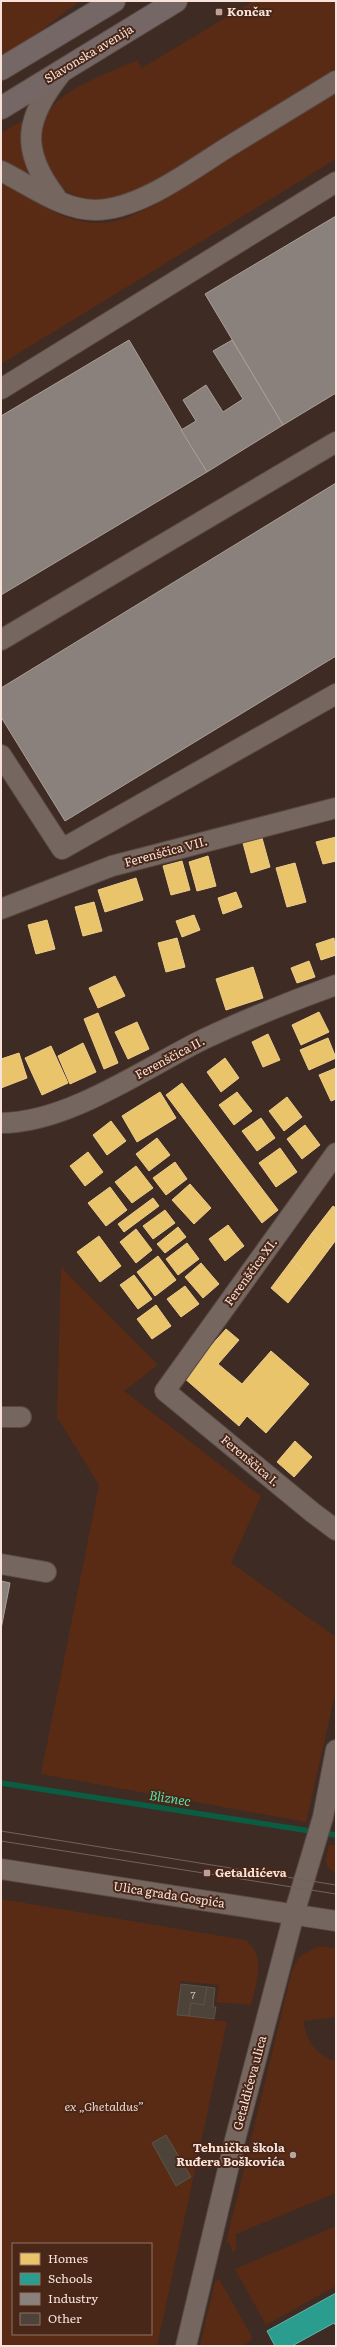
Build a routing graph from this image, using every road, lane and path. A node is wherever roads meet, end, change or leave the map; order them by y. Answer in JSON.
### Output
{"nodes":[{"id":1,"x":114,"y":1,"type":"edge"},
{"id":2,"x":176,"y":1,"type":"edge"},
{"id":3,"x":65,"y":68,"type":"junction"},
{"id":4,"x":1,"y":69,"type":"edge"},
{"id":5,"x":336,"y":81,"type":"edge"},
{"id":6,"x":1,"y":108,"type":"edge"},
{"id":7,"x":1,"y":171,"type":"edge"},
{"id":8,"x":336,"y":182,"type":"edge"},
{"id":9,"x":60,"y":202,"type":"junction"},
{"id":10,"x":1,"y":389,"type":"edge"},
{"id":11,"x":336,"y":442,"type":"edge"},
{"id":12,"x":1,"y":640,"type":"edge"},
{"id":13,"x":336,"y":694,"type":"edge"},
{"id":14,"x":1,"y":755,"type":"edge"},
{"id":15,"x":336,"y":808,"type":"edge"},
{"id":16,"x":1,"y":908,"type":"edge"},
{"id":17,"x":336,"y":985,"type":"edge"},
{"id":18,"x":1,"y":1123,"type":"edge"},
{"id":19,"x":336,"y":1154,"type":"edge"},
{"id":20,"x":165,"y":1391,"type":"joint"},
{"id":21,"x":1,"y":1417,"type":"edge"},
{"id":22,"x":21,"y":1417,"type":"dead end"},
{"id":23,"x":336,"y":1530,"type":"edge"},
{"id":24,"x":1,"y":1564,"type":"edge"},
{"id":25,"x":46,"y":1572,"type":"dead end"},
{"id":26,"x":336,"y":1750,"type":"edge"},
{"id":27,"x":1,"y":1869,"type":"edge"},
{"id":28,"x":294,"y":1914,"type":"junction"},
{"id":29,"x":336,"y":1921,"type":"edge"},
{"id":30,"x":186,"y":2346,"type":"edge"}],
"edges":[{"from":1,"to":4,"type":"main road"},
{"from":2,"to":3,"type":"main road","name":"Slavonska avenija"},
{"from":3,"to":6,"type":"main road","name":"Slavonska avenija"},
{"from":3,"to":9,"type":"street"},
{"from":5,"to":9,"type":"street"},
{"from":7,"to":9,"type":"street"},
{"from":8,"to":10,"type":"street"},
{"from":11,"to":12,"type":"street"},
{"from":13,"to":14,"type":"street"},
{"from":15,"to":16,"type":"street","name":"Ferenščica VII."},
{"from":17,"to":18,"type":"street","name":"Ferenščica II."},
{"from":19,"to":20,"type":"street","name":"Ferenščica XI."},
{"from":20,"to":23,"type":"street","name":"Ferenščica I."},
{"from":21,"to":22,"type":"street"},
{"from":24,"to":25,"type":"street"},
{"from":26,"to":28,"type":"street","name":"Getaldićeva ulica"},
{"from":27,"to":28,"type":"street","name":"Ulica grada Gospića"},
{"from":28,"to":29,"type":"street","name":"Ulica grada Gospića"},
{"from":28,"to":30,"type":"street","name":"Getaldićeva ulica"}]}
